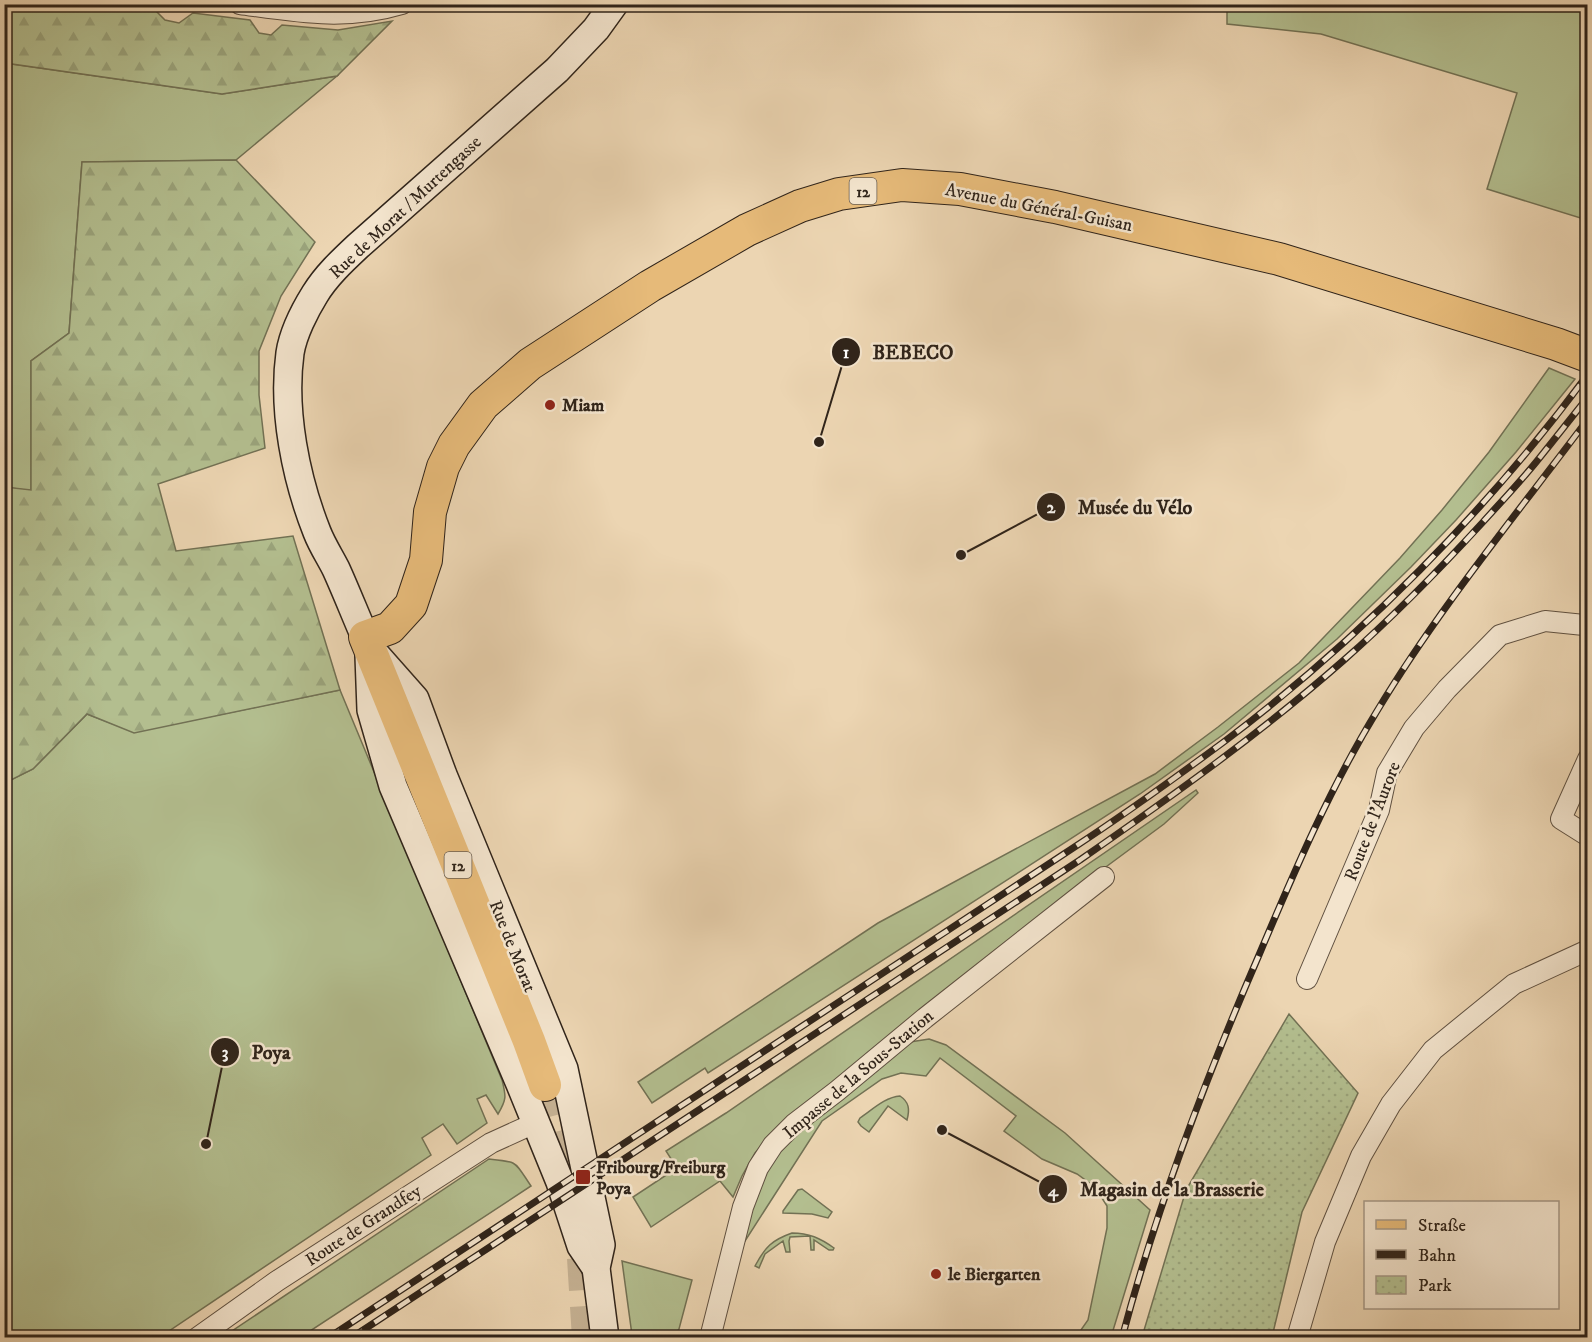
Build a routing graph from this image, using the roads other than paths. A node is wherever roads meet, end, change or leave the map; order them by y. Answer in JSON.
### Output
{"nodes":[{"id":1,"x":240,"y":4,"type":"edge"},
{"id":2,"x":402,"y":4,"type":"edge"},
{"id":3,"x":614,"y":4,"type":"edge"},
{"id":4,"x":1585,"y":355,"type":"edge"},
{"id":5,"x":294,"y":455,"type":"joint"},
{"id":6,"x":1586,"y":624,"type":"edge"},
{"id":7,"x":367,"y":641,"type":"junction"},
{"id":8,"x":1587,"y":759,"type":"edge"},
{"id":9,"x":1587,"y":836,"type":"edge"},
{"id":10,"x":1104,"y":877,"type":"dead end"},
{"id":11,"x":1587,"y":950,"type":"edge"},
{"id":12,"x":1307,"y":979,"type":"dead end"},
{"id":13,"x":545,"y":1085,"type":"tunnel mouth"},
{"id":14,"x":535,"y":1123,"type":"junction"},
{"id":15,"x":596,"y":1268,"type":"junction"},
{"id":16,"x":197,"y":1338,"type":"edge"},
{"id":17,"x":605,"y":1338,"type":"edge"},
{"id":18,"x":710,"y":1338,"type":"edge"},
{"id":19,"x":1296,"y":1338,"type":"edge"}],
"edges":[{"from":1,"to":2,"type":"street"},
{"from":3,"to":5,"type":"main road","name":"Rue de Morat / Murtengasse"},
{"from":4,"to":7,"type":"main road","name":"Avenue du Général-Guisan","number":"12"},
{"from":5,"to":7,"type":"main road","name":"Rue de Morat"},
{"from":6,"to":12,"type":"street","name":"Route de l'Aurore"},
{"from":7,"to":13,"type":"main road","number":"12"},
{"from":7,"to":14,"type":"main road","name":"Rue de Morat"},
{"from":7,"to":15,"type":"main road","name":"Rue de Morat"},
{"from":8,"to":9,"type":"street"},
{"from":10,"to":18,"type":"street","name":"Impasse de la Sous-Station"},
{"from":11,"to":19,"type":"street"},
{"from":14,"to":15,"type":"main road","name":"Rue de Morat"},
{"from":14,"to":16,"type":"street","name":"Route de Grandfey"},
{"from":15,"to":17,"type":"main road","name":"Rue de Morat"}]}
